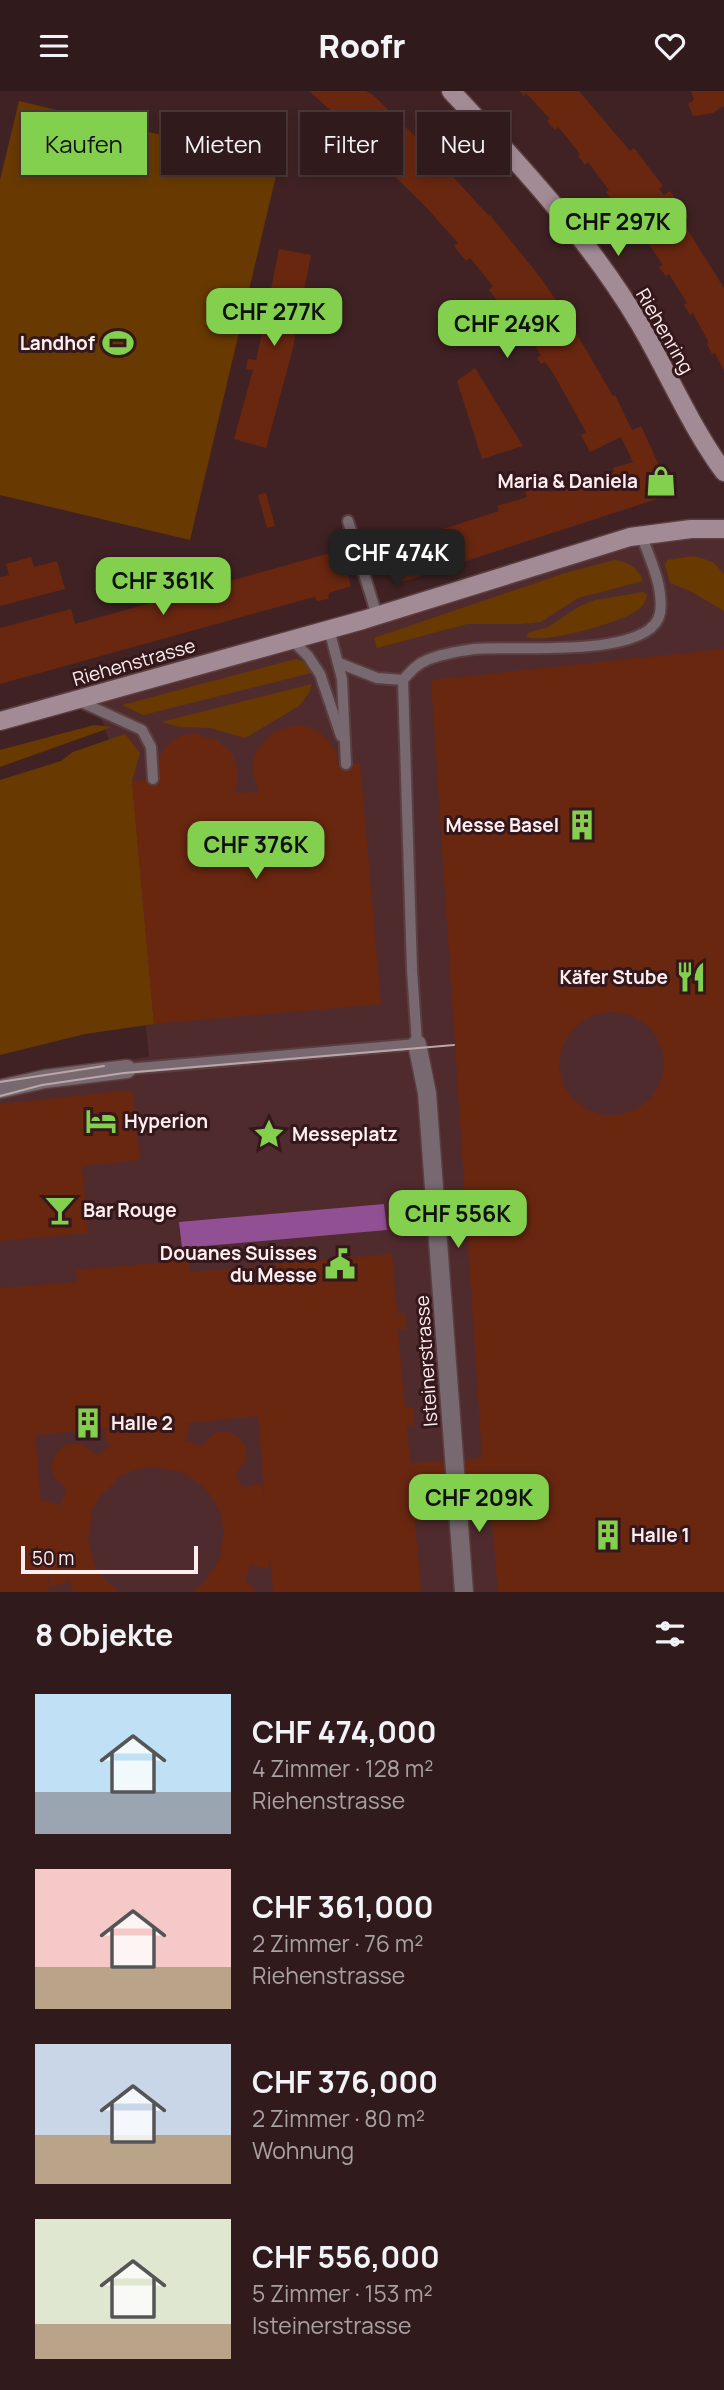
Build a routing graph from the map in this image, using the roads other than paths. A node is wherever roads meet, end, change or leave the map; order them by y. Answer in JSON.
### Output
{"nodes":[{"id":1,"x":450,"y":91,"type":"edge"},
{"id":2,"x":724,"y":472,"type":"edge"},
{"id":3,"x":348,"y":521,"type":"dead end"},
{"id":4,"x":724,"y":529,"type":"edge"},
{"id":5,"x":641,"y":535,"type":"junction"},
{"id":6,"x":377,"y":616,"type":"junction"},
{"id":7,"x":329,"y":629,"type":"junction"},
{"id":8,"x":292,"y":639,"type":"junction"},
{"id":9,"x":339,"y":663,"type":"junction"},
{"id":10,"x":403,"y":680,"type":"junction"},
{"id":11,"x":76,"y":699,"type":"junction"},
{"id":12,"x":0,"y":721,"type":"edge"},
{"id":13,"x":344,"y":742,"type":"junction"},
{"id":14,"x":346,"y":764,"type":"dead end"},
{"id":15,"x":153,"y":779,"type":"dead end"},
{"id":16,"x":417,"y":1044,"type":"junction"},
{"id":17,"x":127,"y":1069,"type":"joint"},
{"id":18,"x":0,"y":1089,"type":"edge"},
{"id":19,"x":464,"y":1592,"type":"edge"}],
"edges":[{"from":1,"to":2,"type":"main road","name":"Riehenring"},
{"from":3,"to":6,"type":"lane"},
{"from":4,"to":5,"type":"main road","name":"Riehenstrasse"},
{"from":5,"to":6,"type":"main road","name":"Riehenstrasse"},
{"from":5,"to":10,"type":"lane"},
{"from":6,"to":7,"type":"main road","name":"Riehenstrasse"},
{"from":7,"to":8,"type":"main road","name":"Riehenstrasse"},
{"from":7,"to":9,"type":"lane"},
{"from":8,"to":11,"type":"main road","name":"Riehenstrasse"},
{"from":8,"to":13,"type":"lane"},
{"from":9,"to":10,"type":"lane"},
{"from":9,"to":13,"type":"lane"},
{"from":10,"to":16,"type":"lane"},
{"from":11,"to":12,"type":"main road","name":"Riehenstrasse"},
{"from":11,"to":15,"type":"lane"},
{"from":13,"to":14,"type":"lane"},
{"from":16,"to":17,"type":"lane"},
{"from":16,"to":19,"type":"street","name":"Isteinerstrasse"},
{"from":17,"to":18,"type":"street"}]}
